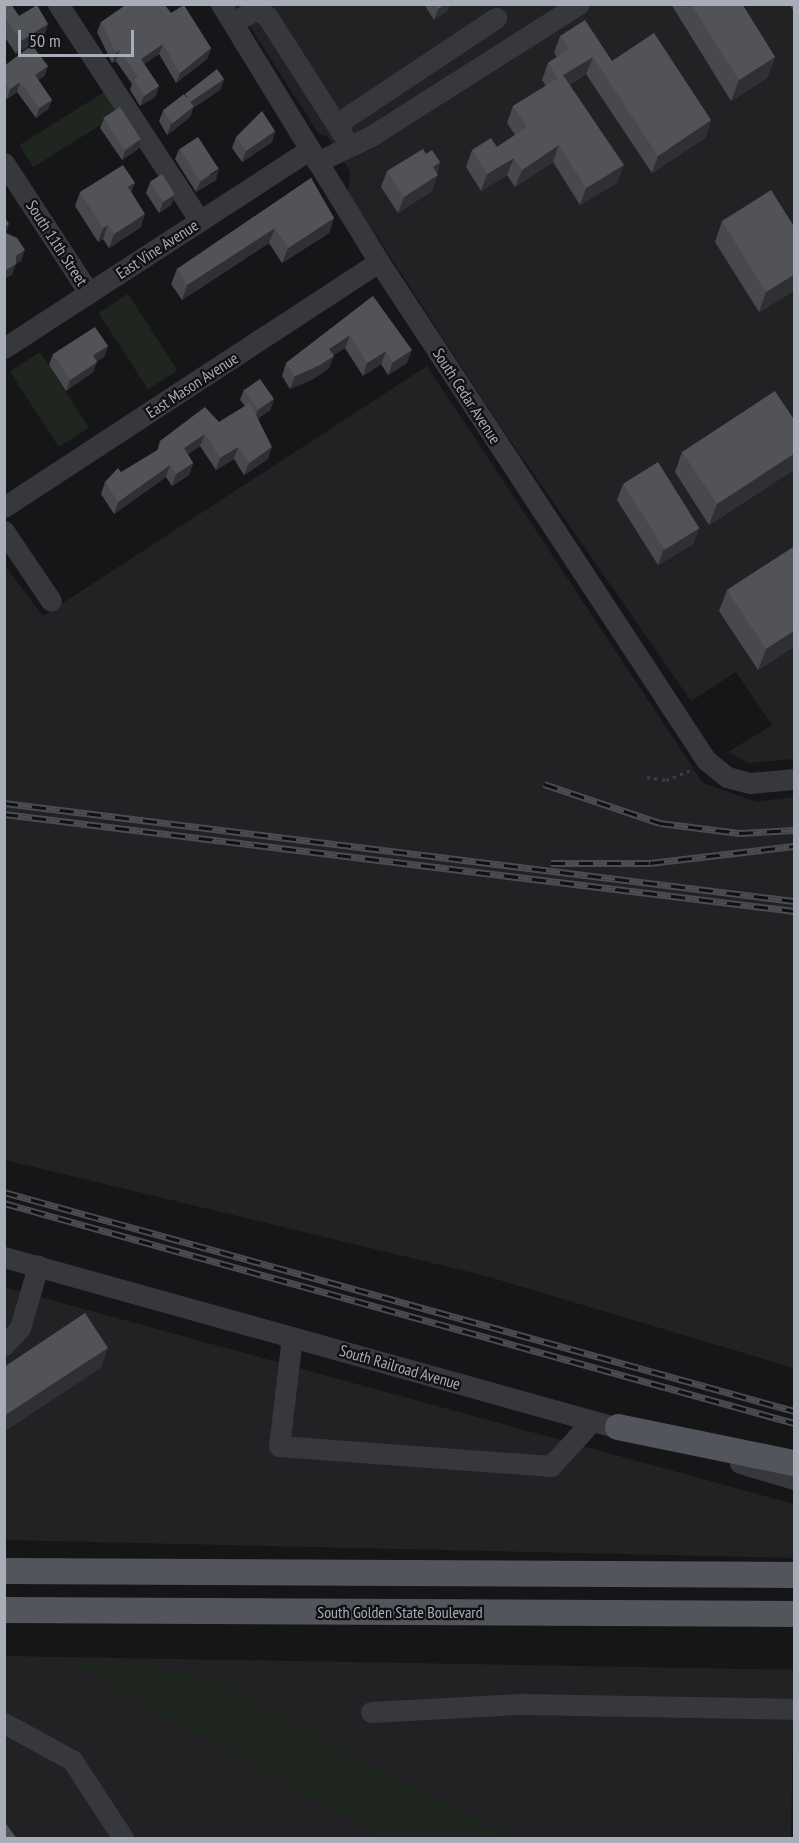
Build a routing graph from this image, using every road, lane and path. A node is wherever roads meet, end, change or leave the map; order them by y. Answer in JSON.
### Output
{"nodes":[{"id":1,"x":58,"y":4,"type":"edge"},
{"id":2,"x":579,"y":4,"type":"edge"},
{"id":3,"x":227,"y":13,"type":"edge"},
{"id":4,"x":495,"y":18,"type":"dead end"},
{"id":5,"x":338,"y":123,"type":"junction"},
{"id":6,"x":346,"y":144,"type":"junction"},
{"id":7,"x":313,"y":156,"type":"junction"},
{"id":8,"x":4,"y":163,"type":"edge"},
{"id":9,"x":200,"y":221,"type":"junction"},
{"id":10,"x":379,"y":262,"type":"junction"},
{"id":11,"x":89,"y":293,"type":"junction"},
{"id":12,"x":4,"y":348,"type":"edge"},
{"id":13,"x":4,"y":507,"type":"edge"},
{"id":14,"x":4,"y":531,"type":"edge"},
{"id":15,"x":51,"y":600,"type":"dead end"},
{"id":16,"x":706,"y":760,"type":"junction"},
{"id":17,"x":647,"y":777,"type":"dead end"},
{"id":18,"x":795,"y":779,"type":"edge"},
{"id":19,"x":4,"y":1257,"type":"edge"},
{"id":20,"x":38,"y":1266,"type":"junction"},
{"id":21,"x":12,"y":1325,"type":"edge"},
{"id":22,"x":292,"y":1337,"type":"junction"},
{"id":23,"x":4,"y":1345,"type":"edge"},
{"id":24,"x":592,"y":1421,"type":"junction"},
{"id":25,"x":618,"y":1428,"type":"junction"},
{"id":26,"x":795,"y":1463,"type":"edge"},
{"id":27,"x":795,"y":1479,"type":"edge"},
{"id":28,"x":4,"y":1571,"type":"edge"},
{"id":29,"x":795,"y":1575,"type":"edge"},
{"id":30,"x":4,"y":1610,"type":"edge"},
{"id":31,"x":795,"y":1614,"type":"edge"},
{"id":32,"x":795,"y":1709,"type":"edge"},
{"id":33,"x":371,"y":1712,"type":"dead end"},
{"id":34,"x":4,"y":1723,"type":"edge"},
{"id":35,"x":123,"y":1839,"type":"edge"}],
"edges":[{"from":1,"to":9,"type":"street"},
{"from":2,"to":6,"type":"street","name":"East Vine Avenue"},
{"from":3,"to":5,"type":"street"},
{"from":3,"to":7,"type":"street","name":"South Cedar Avenue"},
{"from":4,"to":5,"type":"street"},
{"from":5,"to":6,"type":"street"},
{"from":6,"to":7,"type":"street","name":"East Vine Avenue"},
{"from":7,"to":9,"type":"street","name":"East Vine Avenue"},
{"from":7,"to":10,"type":"street","name":"South Cedar Avenue"},
{"from":8,"to":11,"type":"street","name":"South 11th Street"},
{"from":9,"to":11,"type":"street","name":"East Vine Avenue"},
{"from":10,"to":13,"type":"street","name":"East Mason Avenue"},
{"from":10,"to":16,"type":"street","name":"South Cedar Avenue"},
{"from":11,"to":12,"type":"street","name":"East Vine Avenue"},
{"from":14,"to":15,"type":"street"},
{"from":16,"to":17,"type":"path"},
{"from":16,"to":18,"type":"street","name":"South Cedar Avenue"},
{"from":19,"to":20,"type":"street","name":"South Railroad Avenue"},
{"from":20,"to":21,"type":"street"},
{"from":20,"to":22,"type":"street","name":"South Railroad Avenue"},
{"from":21,"to":23,"type":"street"},
{"from":22,"to":24,"type":"street","name":"South Railroad Avenue"},
{"from":22,"to":24,"type":"street"},
{"from":24,"to":25,"type":"street","name":"South Railroad Avenue"},
{"from":25,"to":26,"type":"main road"},
{"from":25,"to":27,"type":"street","name":"South Railroad Avenue"},
{"from":28,"to":29,"type":"main road"},
{"from":30,"to":31,"type":"main road","name":"South Golden State Boulevard"},
{"from":32,"to":33,"type":"street"},
{"from":34,"to":35,"type":"street"}]}
